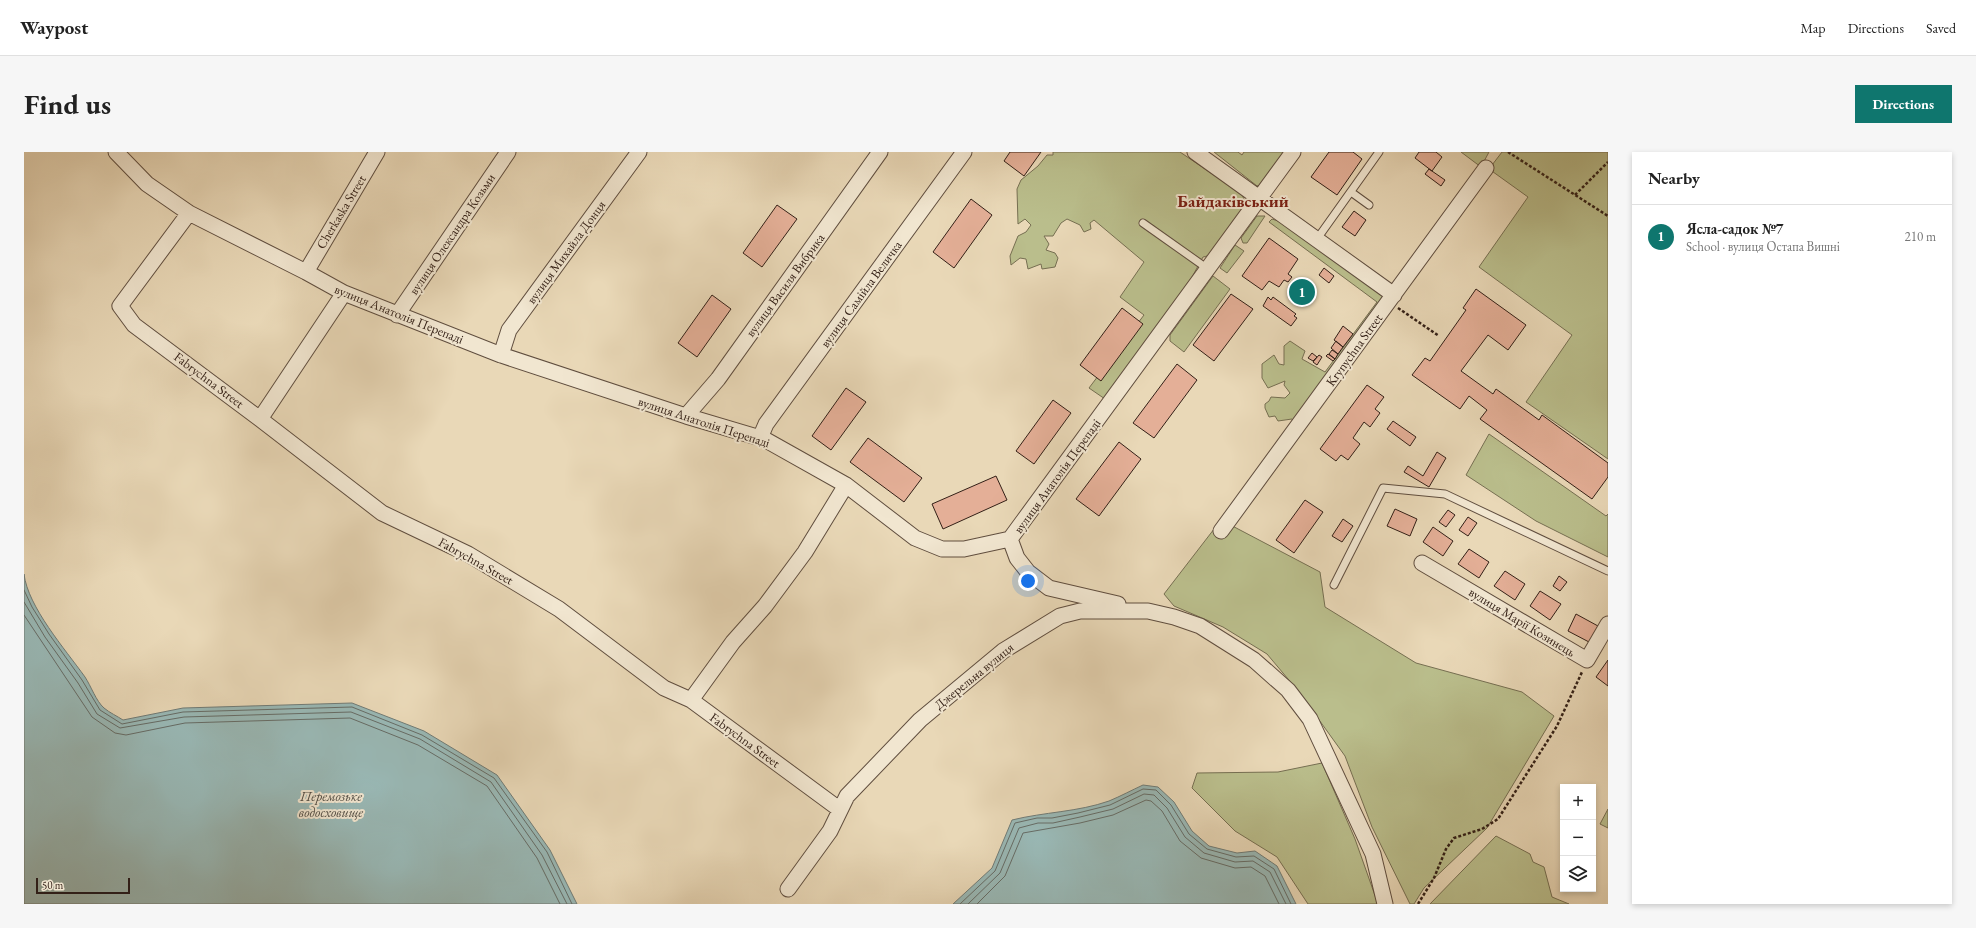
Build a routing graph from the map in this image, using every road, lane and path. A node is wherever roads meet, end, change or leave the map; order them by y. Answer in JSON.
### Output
{"nodes":[{"id":1,"x":116,"y":152,"type":"edge"},
{"id":2,"x":377,"y":152,"type":"edge"},
{"id":3,"x":508,"y":152,"type":"edge"},
{"id":4,"x":639,"y":152,"type":"edge"},
{"id":5,"x":880,"y":152,"type":"edge"},
{"id":6,"x":964,"y":152,"type":"edge"},
{"id":7,"x":1195,"y":152,"type":"edge"},
{"id":8,"x":1294,"y":152,"type":"edge"},
{"id":9,"x":1379,"y":152,"type":"edge"},
{"id":10,"x":1508,"y":152,"type":"edge"},
{"id":11,"x":1608,"y":162,"type":"edge"},
{"id":12,"x":1486,"y":168,"type":"dead end"},
{"id":13,"x":1351,"y":192,"type":"junction"},
{"id":14,"x":1575,"y":195,"type":"junction"},
{"id":15,"x":1260,"y":197,"type":"junction"},
{"id":16,"x":1369,"y":205,"type":"dead end"},
{"id":17,"x":189,"y":213,"type":"junction"},
{"id":18,"x":1608,"y":216,"type":"edge"},
{"id":19,"x":1143,"y":223,"type":"dead end"},
{"id":20,"x":1318,"y":239,"type":"junction"},
{"id":21,"x":1208,"y":269,"type":"junction"},
{"id":22,"x":306,"y":272,"type":"junction"},
{"id":23,"x":344,"y":294,"type":"junction"},
{"id":24,"x":1392,"y":298,"type":"junction"},
{"id":25,"x":397,"y":315,"type":"junction"},
{"id":26,"x":1439,"y":336,"type":"dead end"},
{"id":27,"x":501,"y":355,"type":"junction"},
{"id":28,"x":686,"y":416,"type":"junction"},
{"id":29,"x":260,"y":419,"type":"junction"},
{"id":30,"x":760,"y":438,"type":"junction"},
{"id":31,"x":846,"y":485,"type":"junction"},
{"id":32,"x":1222,"y":531,"type":"dead end"},
{"id":33,"x":1010,"y":539,"type":"junction"},
{"id":34,"x":1422,"y":563,"type":"dead end"},
{"id":35,"x":1608,"y":571,"type":"edge"},
{"id":36,"x":1334,"y":585,"type":"dead end"},
{"id":37,"x":1148,"y":611,"type":"junction"},
{"id":38,"x":1608,"y":624,"type":"edge"},
{"id":39,"x":1587,"y":660,"type":"junction"},
{"id":40,"x":692,"y":700,"type":"junction"},
{"id":41,"x":839,"y":809,"type":"junction"},
{"id":42,"x":788,"y":889,"type":"dead end"},
{"id":43,"x":1385,"y":904,"type":"edge"},
{"id":44,"x":1418,"y":904,"type":"edge"}],
"edges":[{"from":1,"to":17,"type":"street","name":"вулиця Анатолія Перепаді"},
{"from":2,"to":22,"type":"street","name":"Cherkaska Street"},
{"from":3,"to":25,"type":"street","name":"вулиця Олександра Козьми"},
{"from":4,"to":27,"type":"street","name":"вулиця Михайла Донця"},
{"from":5,"to":28,"type":"street","name":"вулиця Василя Вибрика"},
{"from":6,"to":30,"type":"street","name":"вулиця Самійла Величка"},
{"from":7,"to":15,"type":"street"},
{"from":8,"to":15,"type":"street","name":"вулиця Анатолія Перепаді"},
{"from":9,"to":13,"type":"lane"},
{"from":10,"to":14,"type":"path"},
{"from":11,"to":14,"type":"path"},
{"from":12,"to":24,"type":"street","name":"Krynychna Street"},
{"from":13,"to":16,"type":"lane"},
{"from":13,"to":20,"type":"lane"},
{"from":14,"to":18,"type":"path"},
{"from":15,"to":20,"type":"street"},
{"from":15,"to":21,"type":"street","name":"вулиця Анатолія Перепаді"},
{"from":17,"to":22,"type":"street","name":"вулиця Анатолія Перепаді"},
{"from":17,"to":29,"type":"street","name":"Fabrychna Street"},
{"from":19,"to":21,"type":"lane"},
{"from":20,"to":24,"type":"street"},
{"from":21,"to":33,"type":"street","name":"вулиця Анатолія Перепаді"},
{"from":22,"to":23,"type":"street","name":"вулиця Анатолія Перепаді"},
{"from":23,"to":25,"type":"street","name":"вулиця Анатолія Перепаді"},
{"from":23,"to":29,"type":"street"},
{"from":24,"to":26,"type":"path"},
{"from":24,"to":32,"type":"street","name":"Krynychna Street"},
{"from":25,"to":27,"type":"street","name":"вулиця Анатолія Перепаді"},
{"from":27,"to":28,"type":"street","name":"вулиця Анатолія Перепаді"},
{"from":28,"to":30,"type":"street","name":"вулиця Анатолія Перепаді"},
{"from":29,"to":40,"type":"street","name":"Fabrychna Street"},
{"from":30,"to":31,"type":"street","name":"вулиця Анатолія Перепаді"},
{"from":31,"to":33,"type":"street","name":"вулиця Анатолія Перепаді"},
{"from":31,"to":40,"type":"street"},
{"from":33,"to":37,"type":"street"},
{"from":34,"to":39,"type":"street","name":"вулиця Марії Козинець"},
{"from":35,"to":36,"type":"lane"},
{"from":37,"to":41,"type":"street","name":"Джерельна вулиця"},
{"from":37,"to":43,"type":"street","name":"Джерельна вулиця"},
{"from":38,"to":39,"type":"street","name":"вулиця Марії Козинець"},
{"from":39,"to":44,"type":"path"},
{"from":40,"to":41,"type":"street","name":"Fabrychna Street"},
{"from":41,"to":42,"type":"street","name":"Джерельна вулиця"}]}
